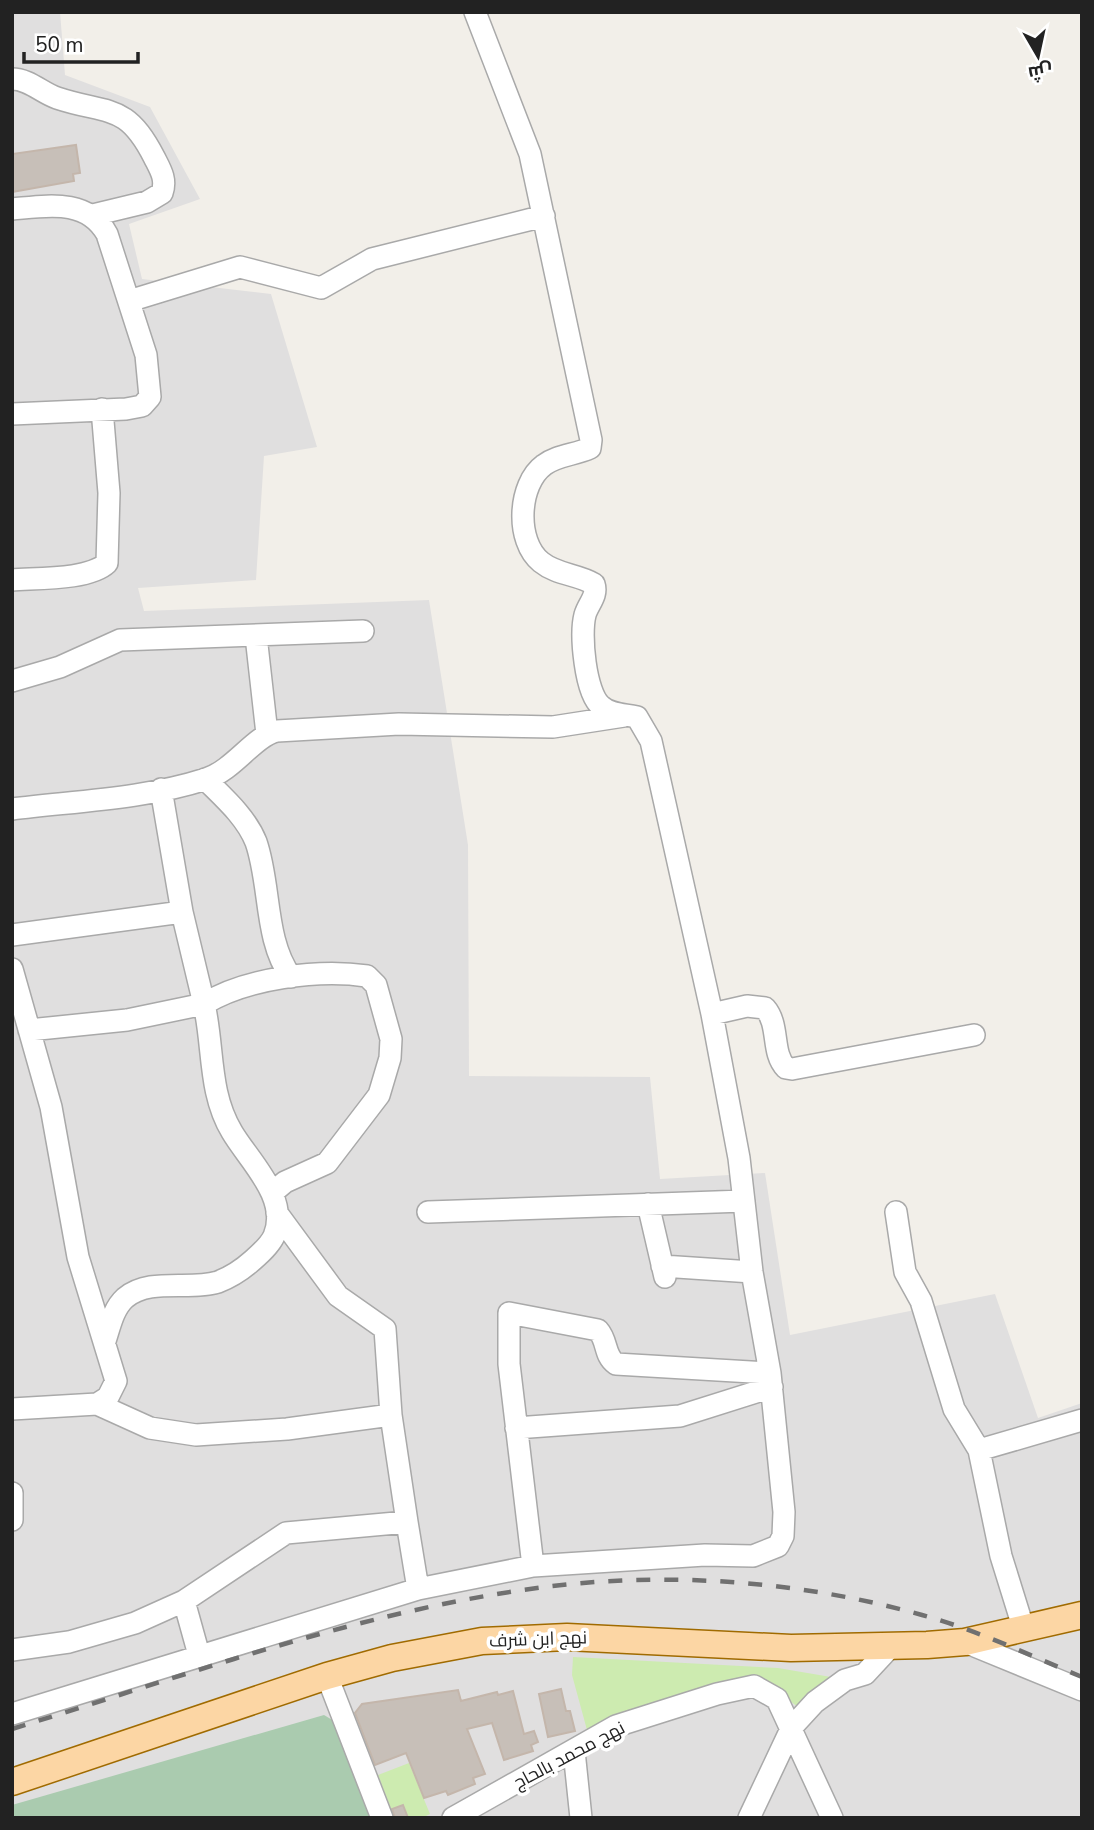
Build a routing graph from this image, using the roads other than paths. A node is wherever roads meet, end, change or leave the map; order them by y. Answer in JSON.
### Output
{"nodes":[{"id":1,"x":475,"y":12,"type":"edge"},
{"id":2,"x":12,"y":79,"type":"edge"},
{"id":3,"x":12,"y":209,"type":"edge"},
{"id":4,"x":93,"y":215,"type":"junction"},
{"id":5,"x":544,"y":216,"type":"junction"},
{"id":6,"x":129,"y":301,"type":"junction"},
{"id":7,"x":102,"y":409,"type":"junction"},
{"id":8,"x":12,"y":414,"type":"edge"},
{"id":9,"x":12,"y":580,"type":"edge"},
{"id":10,"x":363,"y":631,"type":"dead end"},
{"id":11,"x":256,"y":636,"type":"junction"},
{"id":12,"x":12,"y":681,"type":"edge"},
{"id":13,"x":625,"y":716,"type":"junction"},
{"id":14,"x":267,"y":734,"type":"junction"},
{"id":15,"x":205,"y":779,"type":"junction"},
{"id":16,"x":161,"y":789,"type":"junction"},
{"id":17,"x":12,"y":809,"type":"edge"},
{"id":18,"x":182,"y":912,"type":"junction"},
{"id":19,"x":12,"y":934,"type":"edge"},
{"id":20,"x":12,"y":969,"type":"edge"},
{"id":21,"x":291,"y":977,"type":"junction"},
{"id":22,"x":204,"y":1004,"type":"junction"},
{"id":23,"x":712,"y":1014,"type":"junction"},
{"id":24,"x":29,"y":1030,"type":"junction"},
{"id":25,"x":974,"y":1035,"type":"dead end"},
{"id":26,"x":744,"y":1201,"type":"junction"},
{"id":27,"x":274,"y":1203,"type":"junction"},
{"id":28,"x":648,"y":1204,"type":"junction"},
{"id":29,"x":428,"y":1212,"type":"dead end"},
{"id":30,"x":896,"y":1212,"type":"dead end"},
{"id":31,"x":752,"y":1272,"type":"junction"},
{"id":32,"x":105,"y":1341,"type":"junction"},
{"id":33,"x":771,"y":1380,"type":"junction"},
{"id":34,"x":97,"y":1404,"type":"junction"},
{"id":35,"x":12,"y":1409,"type":"edge"},
{"id":36,"x":391,"y":1415,"type":"junction"},
{"id":37,"x":1082,"y":1420,"type":"edge"},
{"id":38,"x":516,"y":1428,"type":"junction"},
{"id":39,"x":979,"y":1450,"type":"junction"},
{"id":40,"x":12,"y":1493,"type":"edge"},
{"id":41,"x":12,"y":1520,"type":"edge"},
{"id":42,"x":407,"y":1522,"type":"junction"},
{"id":43,"x":533,"y":1566,"type":"junction"},
{"id":44,"x":418,"y":1589,"type":"junction"},
{"id":45,"x":184,"y":1601,"type":"junction"},
{"id":46,"x":1082,"y":1615,"type":"edge"},
{"id":47,"x":1024,"y":1630,"type":"junction"},
{"id":48,"x":965,"y":1642,"type":"junction"},
{"id":49,"x":891,"y":1646,"type":"junction"},
{"id":50,"x":12,"y":1650,"type":"edge"},
{"id":51,"x":199,"y":1654,"type":"junction"},
{"id":52,"x":327,"y":1676,"type":"junction"},
{"id":53,"x":1082,"y":1690,"type":"edge"},
{"id":54,"x":12,"y":1714,"type":"edge"},
{"id":55,"x":792,"y":1727,"type":"junction"},
{"id":56,"x":574,"y":1751,"type":"junction"},
{"id":57,"x":12,"y":1783,"type":"edge"},
{"id":58,"x":382,"y":1818,"type":"edge"},
{"id":59,"x":453,"y":1818,"type":"edge"},
{"id":60,"x":581,"y":1818,"type":"edge"},
{"id":61,"x":749,"y":1818,"type":"edge"},
{"id":62,"x":832,"y":1818,"type":"edge"}],
"edges":[{"from":1,"to":5,"type":"street"},
{"from":2,"to":4,"type":"street"},
{"from":3,"to":4,"type":"street"},
{"from":4,"to":6,"type":"street"},
{"from":5,"to":6,"type":"street"},
{"from":5,"to":13,"type":"street"},
{"from":6,"to":7,"type":"street"},
{"from":7,"to":8,"type":"street"},
{"from":7,"to":9,"type":"street"},
{"from":10,"to":11,"type":"street"},
{"from":11,"to":12,"type":"street"},
{"from":11,"to":14,"type":"street"},
{"from":13,"to":14,"type":"street"},
{"from":13,"to":23,"type":"street"},
{"from":14,"to":15,"type":"street"},
{"from":15,"to":16,"type":"street"},
{"from":15,"to":21,"type":"street"},
{"from":16,"to":17,"type":"street"},
{"from":16,"to":18,"type":"street"},
{"from":18,"to":19,"type":"street"},
{"from":18,"to":22,"type":"street"},
{"from":20,"to":24,"type":"street"},
{"from":21,"to":22,"type":"street"},
{"from":21,"to":27,"type":"street"},
{"from":22,"to":24,"type":"street"},
{"from":22,"to":27,"type":"street"},
{"from":23,"to":25,"type":"street"},
{"from":23,"to":26,"type":"street"},
{"from":24,"to":32,"type":"street"},
{"from":26,"to":28,"type":"street"},
{"from":26,"to":31,"type":"street"},
{"from":27,"to":32,"type":"street"},
{"from":27,"to":36,"type":"street"},
{"from":28,"to":29,"type":"street"},
{"from":28,"to":31,"type":"street"},
{"from":30,"to":39,"type":"street"},
{"from":31,"to":33,"type":"street"},
{"from":32,"to":34,"type":"street"},
{"from":33,"to":38,"type":"street"},
{"from":33,"to":38,"type":"street"},
{"from":33,"to":43,"type":"street"},
{"from":34,"to":35,"type":"street"},
{"from":34,"to":36,"type":"street"},
{"from":36,"to":42,"type":"street"},
{"from":37,"to":39,"type":"street"},
{"from":38,"to":43,"type":"street"},
{"from":39,"to":47,"type":"street"},
{"from":40,"to":41,"type":"street"},
{"from":42,"to":44,"type":"street"},
{"from":42,"to":45,"type":"street"},
{"from":43,"to":44,"type":"street"},
{"from":44,"to":51,"type":"street"},
{"from":45,"to":50,"type":"street"},
{"from":45,"to":51,"type":"street"},
{"from":46,"to":47,"type":"main road","name":"نهج ابن شرف"},
{"from":47,"to":48,"type":"main road","name":"نهج ابن شرف"},
{"from":48,"to":49,"type":"main road","name":"نهج ابن شرف"},
{"from":48,"to":53,"type":"street"},
{"from":49,"to":52,"type":"main road","name":"نهج ابن شرف"},
{"from":49,"to":55,"type":"street"},
{"from":51,"to":54,"type":"street"},
{"from":52,"to":57,"type":"main road","name":"نهج ابن شرف"},
{"from":52,"to":58,"type":"street"},
{"from":55,"to":56,"type":"street","name":"نهج محمد بالحاج"},
{"from":55,"to":61,"type":"street"},
{"from":55,"to":62,"type":"street","name":"نهج محمد بالحاج"},
{"from":56,"to":59,"type":"street","name":"نهج محمد بالحاج"},
{"from":56,"to":60,"type":"street"}]}
